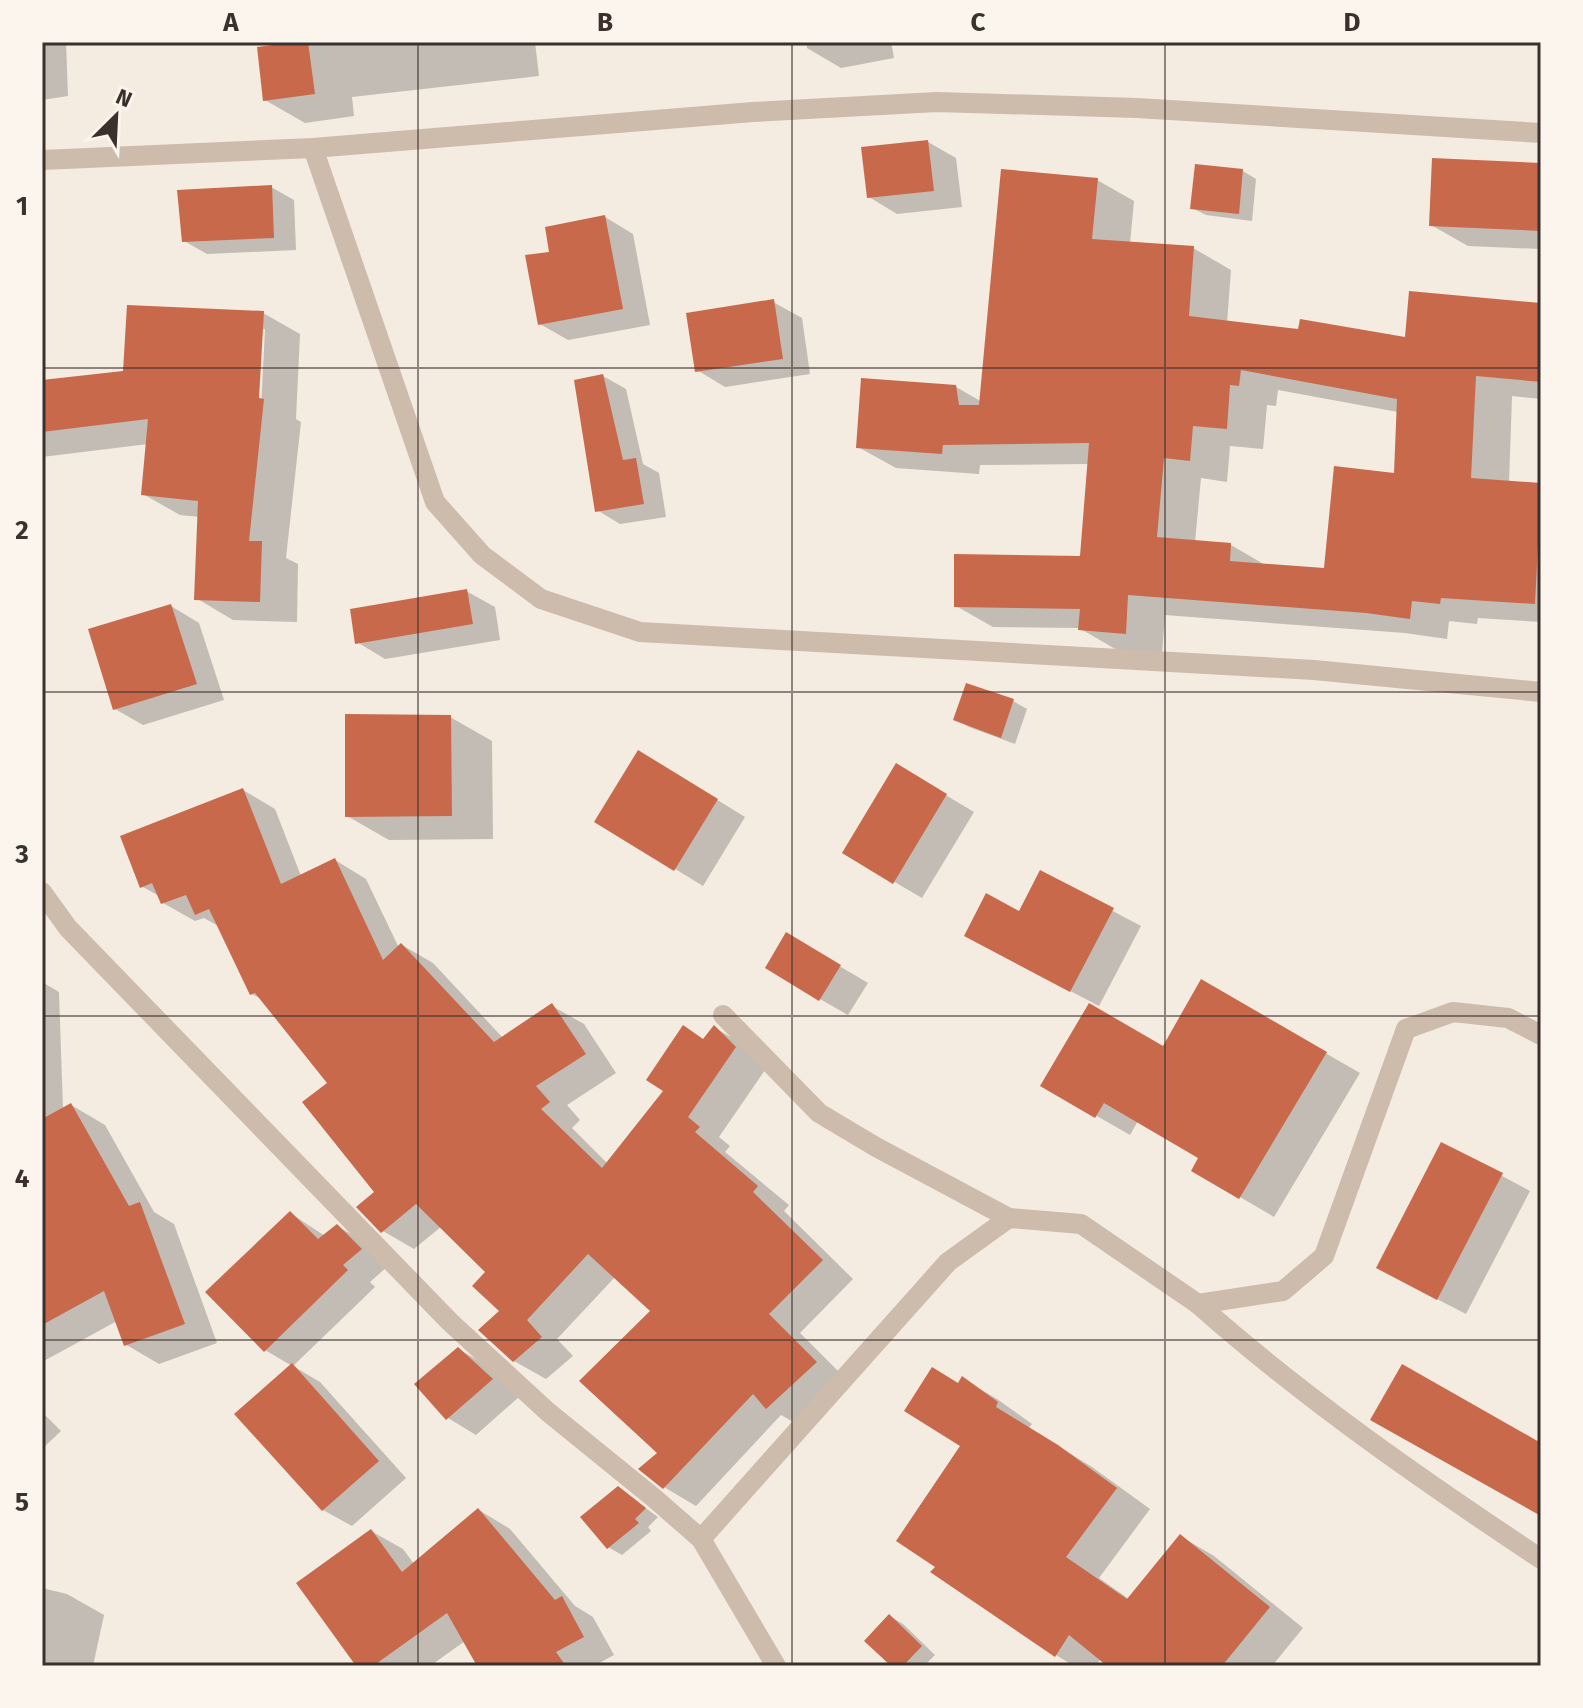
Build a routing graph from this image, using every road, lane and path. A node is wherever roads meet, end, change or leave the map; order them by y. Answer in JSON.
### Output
{"nodes":[{"id":1,"x":1541,"y":133,"type":"edge"},
{"id":2,"x":313,"y":148,"type":"junction"},
{"id":3,"x":42,"y":160,"type":"edge"},
{"id":4,"x":1541,"y":692,"type":"edge"},
{"id":5,"x":42,"y":892,"type":"edge"},
{"id":6,"x":723,"y":1015,"type":"dead end"},
{"id":7,"x":1541,"y":1035,"type":"edge"},
{"id":8,"x":1009,"y":1218,"type":"junction"},
{"id":9,"x":1198,"y":1304,"type":"junction"},
{"id":10,"x":701,"y":1539,"type":"junction"},
{"id":11,"x":1541,"y":1559,"type":"edge"},
{"id":12,"x":776,"y":1666,"type":"edge"}],
"edges":[{"from":1,"to":2,"type":"street"},
{"from":2,"to":3,"type":"street"},
{"from":2,"to":4,"type":"street"},
{"from":5,"to":10,"type":"street"},
{"from":6,"to":8,"type":"street"},
{"from":7,"to":9,"type":"street"},
{"from":8,"to":9,"type":"street"},
{"from":8,"to":10,"type":"street"},
{"from":9,"to":11,"type":"street"},
{"from":10,"to":12,"type":"street"}]}
